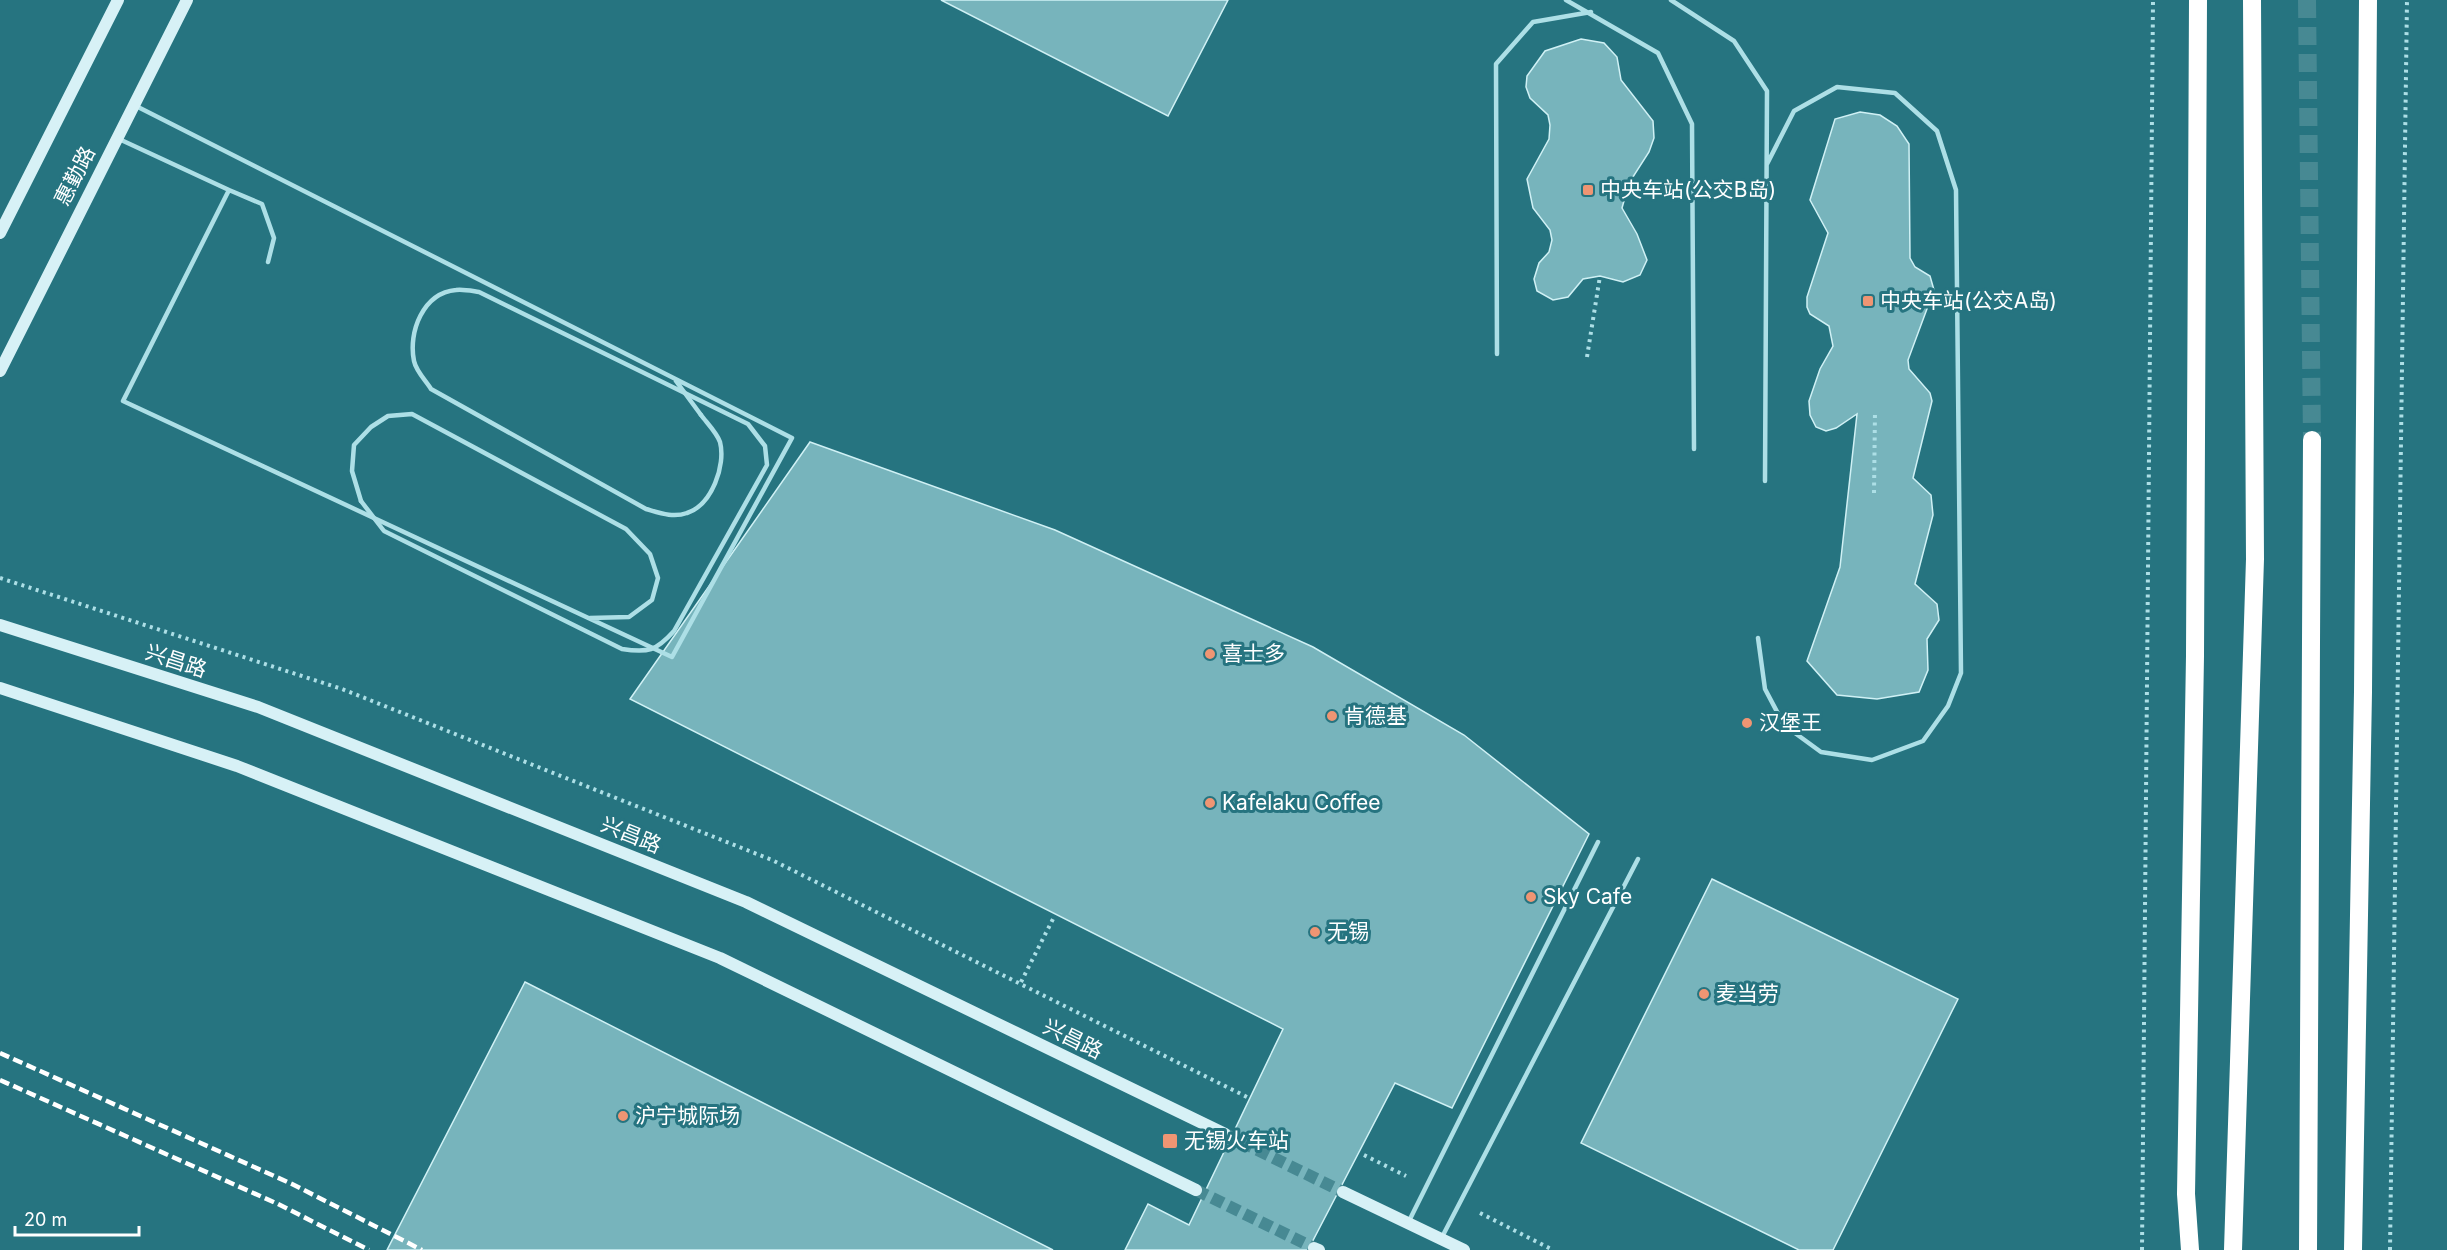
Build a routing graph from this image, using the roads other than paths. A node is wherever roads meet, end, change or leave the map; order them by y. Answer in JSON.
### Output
{"nodes":[{"id":1,"x":118,"y":0,"type":"edge"},
{"id":2,"x":187,"y":0,"type":"edge"},
{"id":3,"x":1566,"y":0,"type":"edge"},
{"id":4,"x":1671,"y":0,"type":"edge"},
{"id":5,"x":2198,"y":0,"type":"edge"},
{"id":6,"x":2252,"y":0,"type":"edge"},
{"id":7,"x":2368,"y":0,"type":"edge"},
{"id":8,"x":1591,"y":12,"type":"junction"},
{"id":9,"x":133,"y":105,"type":"junction"},
{"id":10,"x":116,"y":138,"type":"junction"},
{"id":11,"x":1767,"y":164,"type":"junction"},
{"id":12,"x":229,"y":190,"type":"junction"},
{"id":13,"x":0,"y":233,"type":"edge"},
{"id":14,"x":268,"y":262,"type":"dead end"},
{"id":15,"x":1497,"y":354,"type":"dead end"},
{"id":16,"x":0,"y":371,"type":"edge"},
{"id":17,"x":675,"y":379,"type":"junction"},
{"id":18,"x":2312,"y":440,"type":"tunnel mouth"},
{"id":19,"x":1694,"y":449,"type":"dead end"},
{"id":20,"x":1765,"y":481,"type":"dead end"},
{"id":21,"x":589,"y":618,"type":"junction"},
{"id":22,"x":0,"y":625,"type":"edge"},
{"id":23,"x":1758,"y":638,"type":"dead end"},
{"id":24,"x":0,"y":688,"type":"edge"},
{"id":25,"x":1598,"y":842,"type":"dead end"},
{"id":26,"x":1638,"y":859,"type":"dead end"},
{"id":27,"x":1225,"y":1134,"type":"tunnel mouth"},
{"id":28,"x":1196,"y":1190,"type":"tunnel mouth"},
{"id":29,"x":1344,"y":1192,"type":"tunnel mouth"},
{"id":30,"x":1408,"y":1223,"type":"junction"},
{"id":31,"x":1441,"y":1239,"type":"junction"},
{"id":32,"x":1464,"y":1250,"type":"edge"},
{"id":33,"x":2190,"y":1250,"type":"edge"},
{"id":34,"x":2233,"y":1250,"type":"edge"},
{"id":35,"x":2308,"y":1250,"type":"edge"},
{"id":36,"x":2353,"y":1250,"type":"edge"}],
"edges":[{"from":1,"to":13,"type":"main road","name":"惠勤路"},
{"from":2,"to":9,"type":"main road","name":"惠勤路"},
{"from":3,"to":8,"type":"lane"},
{"from":4,"to":11,"type":"lane"},
{"from":5,"to":33,"type":"highway"},
{"from":6,"to":34,"type":"highway"},
{"from":7,"to":36,"type":"highway"},
{"from":8,"to":15,"type":"lane"},
{"from":8,"to":19,"type":"lane"},
{"from":9,"to":10,"type":"main road","name":"惠勤路"},
{"from":9,"to":17,"type":"lane"},
{"from":10,"to":12,"type":"lane"},
{"from":10,"to":16,"type":"main road","name":"惠勤路"},
{"from":11,"to":20,"type":"lane"},
{"from":11,"to":23,"type":"lane"},
{"from":12,"to":14,"type":"lane"},
{"from":12,"to":21,"type":"lane"},
{"from":17,"to":21,"type":"lane"},
{"from":17,"to":21,"type":"lane","bridge":true},
{"from":18,"to":35,"type":"highway"},
{"from":22,"to":27,"type":"main road","name":"兴昌路"},
{"from":24,"to":28,"type":"main road"},
{"from":25,"to":30,"type":"lane"},
{"from":26,"to":31,"type":"lane"},
{"from":29,"to":30,"type":"main road"},
{"from":30,"to":31,"type":"main road"},
{"from":31,"to":32,"type":"main road"}]}
